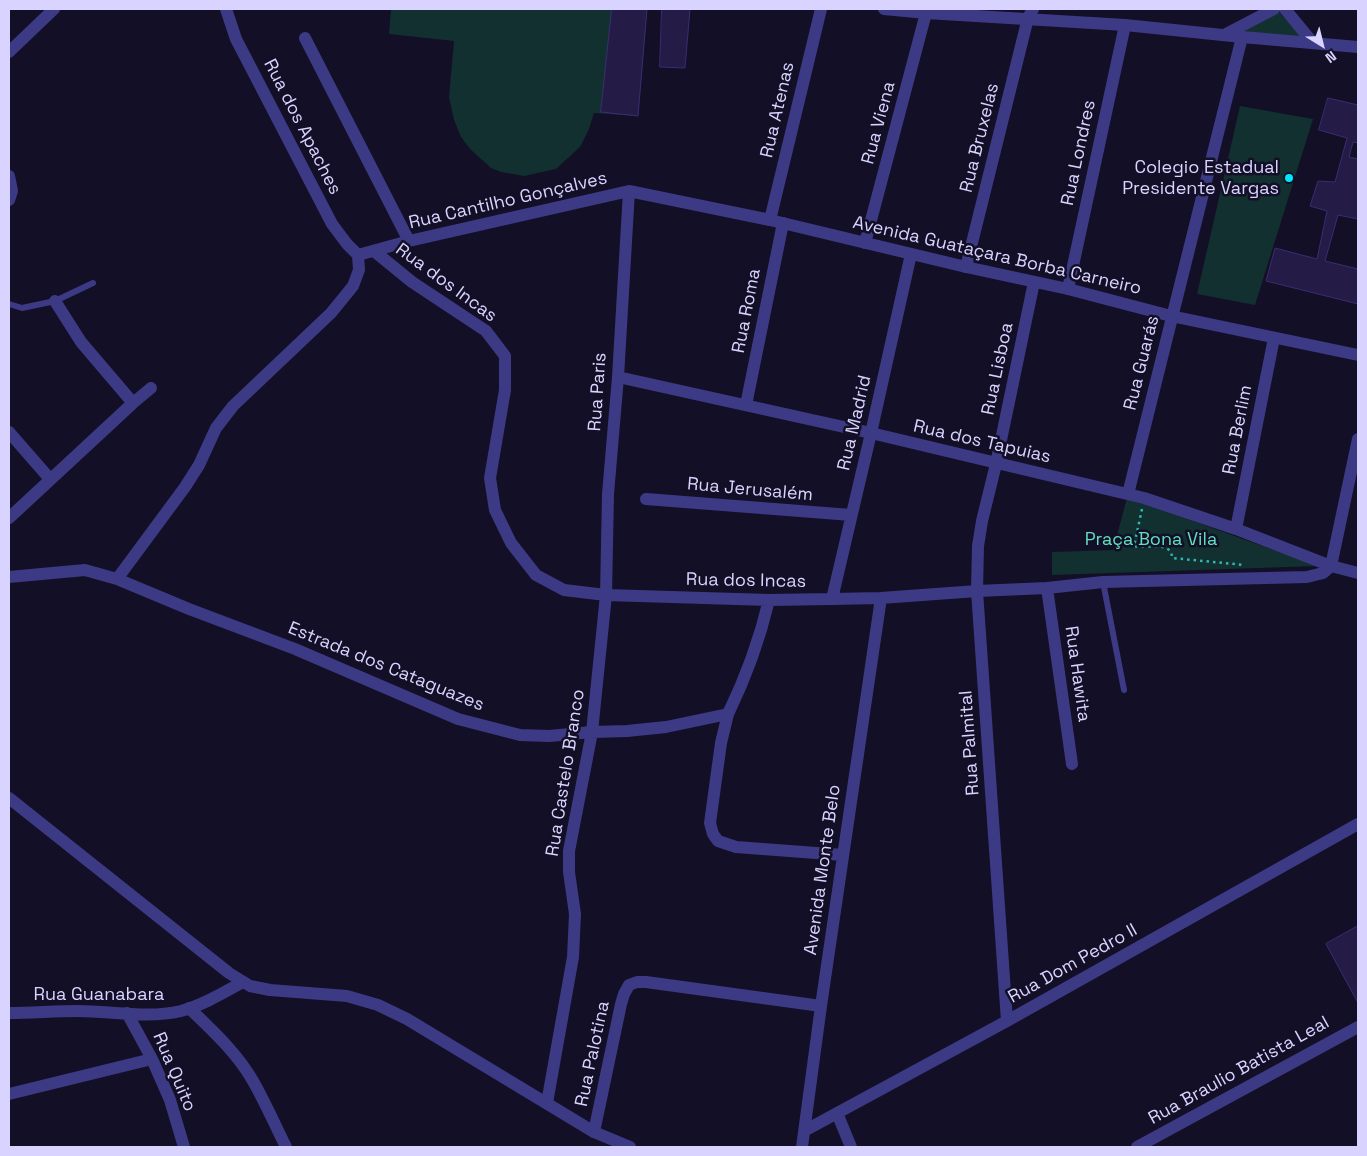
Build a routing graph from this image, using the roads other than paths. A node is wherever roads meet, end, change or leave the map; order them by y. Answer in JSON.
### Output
{"nodes":[{"id":1,"x":54,"y":9,"type":"edge"},
{"id":2,"x":226,"y":9,"type":"edge"},
{"id":3,"x":820,"y":9,"type":"edge"},
{"id":4,"x":884,"y":9,"type":"edge"},
{"id":5,"x":1274,"y":9,"type":"edge"},
{"id":6,"x":1285,"y":9,"type":"edge"},
{"id":7,"x":945,"y":12,"type":"edge"},
{"id":8,"x":926,"y":13,"type":"junction"},
{"id":9,"x":1030,"y":13,"type":"edge"},
{"id":10,"x":1125,"y":24,"type":"junction"},
{"id":11,"x":1224,"y":35,"type":"junction"},
{"id":12,"x":1242,"y":37,"type":"junction"},
{"id":13,"x":305,"y":38,"type":"dead end"},
{"id":14,"x":1313,"y":43,"type":"junction"},
{"id":15,"x":1358,"y":47,"type":"edge"},
{"id":16,"x":9,"y":52,"type":"edge"},
{"id":17,"x":9,"y":176,"type":"edge"},
{"id":18,"x":629,"y":191,"type":"junction"},
{"id":19,"x":9,"y":200,"type":"edge"},
{"id":20,"x":770,"y":220,"type":"junction"},
{"id":21,"x":783,"y":223,"type":"junction"},
{"id":22,"x":409,"y":241,"type":"junction"},
{"id":23,"x":865,"y":243,"type":"junction"},
{"id":24,"x":374,"y":251,"type":"junction"},
{"id":25,"x":910,"y":254,"type":"junction"},
{"id":26,"x":358,"y":256,"type":"junction"},
{"id":27,"x":966,"y":267,"type":"junction"},
{"id":28,"x":1034,"y":282,"type":"junction"},
{"id":29,"x":93,"y":283,"type":"dead end"},
{"id":30,"x":1068,"y":289,"type":"junction"},
{"id":31,"x":55,"y":301,"type":"junction"},
{"id":32,"x":9,"y":304,"type":"edge"},
{"id":33,"x":1171,"y":316,"type":"junction"},
{"id":34,"x":1274,"y":338,"type":"junction"},
{"id":35,"x":1358,"y":355,"type":"edge"},
{"id":36,"x":618,"y":377,"type":"junction"},
{"id":37,"x":151,"y":388,"type":"dead end"},
{"id":38,"x":133,"y":402,"type":"junction"},
{"id":39,"x":746,"y":405,"type":"junction"},
{"id":40,"x":9,"y":432,"type":"edge"},
{"id":41,"x":871,"y":434,"type":"junction"},
{"id":42,"x":1358,"y":439,"type":"edge"},
{"id":43,"x":996,"y":464,"type":"junction"},
{"id":44,"x":50,"y":479,"type":"junction"},
{"id":45,"x":1128,"y":494,"type":"junction"},
{"id":46,"x":646,"y":499,"type":"dead end"},
{"id":47,"x":851,"y":515,"type":"junction"},
{"id":48,"x":9,"y":518,"type":"edge"},
{"id":49,"x":1236,"y":530,"type":"junction"},
{"id":50,"x":1331,"y":566,"type":"junction"},
{"id":51,"x":1358,"y":573,"type":"edge"},
{"id":52,"x":9,"y":577,"type":"edge"},
{"id":53,"x":117,"y":579,"type":"junction"},
{"id":54,"x":1103,"y":582,"type":"junction"},
{"id":55,"x":1047,"y":588,"type":"junction"},
{"id":56,"x":977,"y":591,"type":"junction"},
{"id":57,"x":606,"y":595,"type":"junction"},
{"id":58,"x":881,"y":598,"type":"junction"},
{"id":59,"x":832,"y":599,"type":"junction"},
{"id":60,"x":769,"y":600,"type":"junction"},
{"id":61,"x":1124,"y":690,"type":"dead end"},
{"id":62,"x":728,"y":714,"type":"junction"},
{"id":63,"x":592,"y":732,"type":"junction"},
{"id":64,"x":1072,"y":764,"type":"dead end"},
{"id":65,"x":9,"y":798,"type":"edge"},
{"id":66,"x":1358,"y":824,"type":"edge"},
{"id":67,"x":843,"y":855,"type":"junction"},
{"id":68,"x":243,"y":982,"type":"junction"},
{"id":69,"x":821,"y":1006,"type":"junction"},
{"id":70,"x":189,"y":1008,"type":"junction"},
{"id":71,"x":9,"y":1013,"type":"edge"},
{"id":72,"x":127,"y":1013,"type":"junction"},
{"id":73,"x":1007,"y":1021,"type":"junction"},
{"id":74,"x":1358,"y":1027,"type":"edge"},
{"id":75,"x":152,"y":1059,"type":"junction"},
{"id":76,"x":9,"y":1094,"type":"edge"},
{"id":77,"x":547,"y":1104,"type":"junction"},
{"id":78,"x":837,"y":1113,"type":"junction"},
{"id":79,"x":804,"y":1131,"type":"junction"},
{"id":80,"x":594,"y":1132,"type":"junction"},
{"id":81,"x":184,"y":1147,"type":"edge"},
{"id":82,"x":286,"y":1147,"type":"edge"},
{"id":83,"x":630,"y":1147,"type":"edge"},
{"id":84,"x":802,"y":1147,"type":"edge"},
{"id":85,"x":850,"y":1147,"type":"edge"},
{"id":86,"x":1138,"y":1147,"type":"edge"}],
"edges":[{"from":1,"to":16,"type":"street"},
{"from":2,"to":26,"type":"street","name":"Rua dos Apaches"},
{"from":3,"to":20,"type":"street","name":"Rua Atenas"},
{"from":4,"to":8,"type":"street"},
{"from":5,"to":11,"type":"street"},
{"from":6,"to":14,"type":"street"},
{"from":7,"to":8,"type":"street"},
{"from":7,"to":9,"type":"street"},
{"from":8,"to":23,"type":"street","name":"Rua Viena"},
{"from":9,"to":10,"type":"street"},
{"from":9,"to":27,"type":"street","name":"Rua Bruxelas"},
{"from":10,"to":11,"type":"street"},
{"from":10,"to":30,"type":"street","name":"Rua Londres"},
{"from":11,"to":12,"type":"street"},
{"from":12,"to":14,"type":"street"},
{"from":12,"to":33,"type":"street","name":"Rua Guarás"},
{"from":13,"to":22,"type":"street"},
{"from":14,"to":15,"type":"street"},
{"from":17,"to":19,"type":"street"},
{"from":18,"to":20,"type":"street","name":"Avenida Guataçara Borba Carneiro"},
{"from":18,"to":22,"type":"street","name":"Rua Cantilho Gonçalves"},
{"from":18,"to":36,"type":"street","name":"Rua Paris"},
{"from":20,"to":21,"type":"street","name":"Avenida Guataçara Borba Carneiro"},
{"from":21,"to":23,"type":"street","name":"Avenida Guataçara Borba Carneiro"},
{"from":21,"to":39,"type":"street","name":"Rua Roma"},
{"from":22,"to":24,"type":"street","name":"Rua Cantilho Gonçalves"},
{"from":23,"to":25,"type":"street","name":"Avenida Guataçara Borba Carneiro"},
{"from":24,"to":26,"type":"street","name":"Rua Cantilho Gonçalves"},
{"from":24,"to":57,"type":"street","name":"Rua dos Incas"},
{"from":25,"to":27,"type":"street","name":"Avenida Guataçara Borba Carneiro"},
{"from":25,"to":41,"type":"street","name":"Rua Madrid"},
{"from":26,"to":53,"type":"street"},
{"from":27,"to":28,"type":"street","name":"Avenida Guataçara Borba Carneiro"},
{"from":28,"to":30,"type":"street","name":"Avenida Guataçara Borba Carneiro"},
{"from":28,"to":43,"type":"street","name":"Rua Lisboa"},
{"from":29,"to":31,"type":"lane"},
{"from":30,"to":33,"type":"street","name":"Avenida Guataçara Borba Carneiro"},
{"from":31,"to":32,"type":"lane"},
{"from":31,"to":38,"type":"street"},
{"from":33,"to":34,"type":"street","name":"Avenida Guataçara Borba Carneiro"},
{"from":33,"to":45,"type":"street","name":"Rua Guarás"},
{"from":34,"to":35,"type":"street","name":"Avenida Guataçara Borba Carneiro"},
{"from":34,"to":49,"type":"street","name":"Rua Berlim"},
{"from":36,"to":39,"type":"street","name":"Rua dos Tapuias"},
{"from":36,"to":57,"type":"street","name":"Rua Paris"},
{"from":37,"to":38,"type":"street"},
{"from":38,"to":44,"type":"street"},
{"from":39,"to":41,"type":"street","name":"Rua dos Tapuias"},
{"from":40,"to":44,"type":"street"},
{"from":41,"to":43,"type":"street","name":"Rua dos Tapuias"},
{"from":41,"to":47,"type":"street","name":"Rua Madrid"},
{"from":42,"to":50,"type":"street"},
{"from":43,"to":45,"type":"street","name":"Rua dos Tapuias"},
{"from":43,"to":56,"type":"street","name":"Rua Palmital"},
{"from":44,"to":48,"type":"street"},
{"from":45,"to":49,"type":"street","name":"Rua dos Tapuias"},
{"from":46,"to":47,"type":"street","name":"Rua Jerusalém"},
{"from":47,"to":59,"type":"street","name":"Rua Madrid"},
{"from":49,"to":50,"type":"street","name":"Rua dos Tapuias"},
{"from":50,"to":51,"type":"street"},
{"from":50,"to":54,"type":"street","name":"Rua dos Incas"},
{"from":52,"to":53,"type":"street","name":"Estrada dos Cataguazes"},
{"from":53,"to":63,"type":"street","name":"Estrada dos Cataguazes"},
{"from":54,"to":55,"type":"street","name":"Rua dos Incas"},
{"from":54,"to":61,"type":"lane"},
{"from":55,"to":56,"type":"street","name":"Rua dos Incas"},
{"from":55,"to":64,"type":"street","name":"Rua Hawita"},
{"from":56,"to":58,"type":"street","name":"Rua dos Incas"},
{"from":56,"to":73,"type":"street","name":"Rua Palmital"},
{"from":57,"to":60,"type":"street","name":"Rua dos Incas"},
{"from":57,"to":63,"type":"street","name":"Rua Castelo Branco"},
{"from":58,"to":59,"type":"street","name":"Rua dos Incas"},
{"from":58,"to":67,"type":"street","name":"Avenida Monte Belo"},
{"from":59,"to":60,"type":"street","name":"Rua dos Incas"},
{"from":60,"to":62,"type":"street"},
{"from":62,"to":63,"type":"street","name":"Estrada dos Cataguazes"},
{"from":62,"to":67,"type":"street"},
{"from":63,"to":77,"type":"street","name":"Rua Castelo Branco"},
{"from":65,"to":68,"type":"street"},
{"from":66,"to":73,"type":"street","name":"Rua Dom Pedro II"},
{"from":67,"to":69,"type":"street","name":"Avenida Monte Belo"},
{"from":68,"to":70,"type":"street","name":"Rua Guanabara"},
{"from":68,"to":77,"type":"street"},
{"from":69,"to":79,"type":"street","name":"Avenida Monte Belo"},
{"from":69,"to":80,"type":"street","name":"Rua Palotina"},
{"from":70,"to":72,"type":"street","name":"Rua Guanabara"},
{"from":70,"to":82,"type":"street"},
{"from":71,"to":72,"type":"street","name":"Rua Guanabara"},
{"from":72,"to":75,"type":"street","name":"Rua Quito"},
{"from":73,"to":78,"type":"street","name":"Rua Dom Pedro II"},
{"from":74,"to":86,"type":"street","name":"Rua Braulio Batista Leal"},
{"from":75,"to":76,"type":"street"},
{"from":75,"to":81,"type":"street","name":"Rua Quito"},
{"from":77,"to":80,"type":"street"},
{"from":78,"to":79,"type":"street","name":"Rua Dom Pedro II"},
{"from":78,"to":85,"type":"street"},
{"from":79,"to":84,"type":"street","name":"Avenida Monte Belo"},
{"from":80,"to":83,"type":"street"}]}
